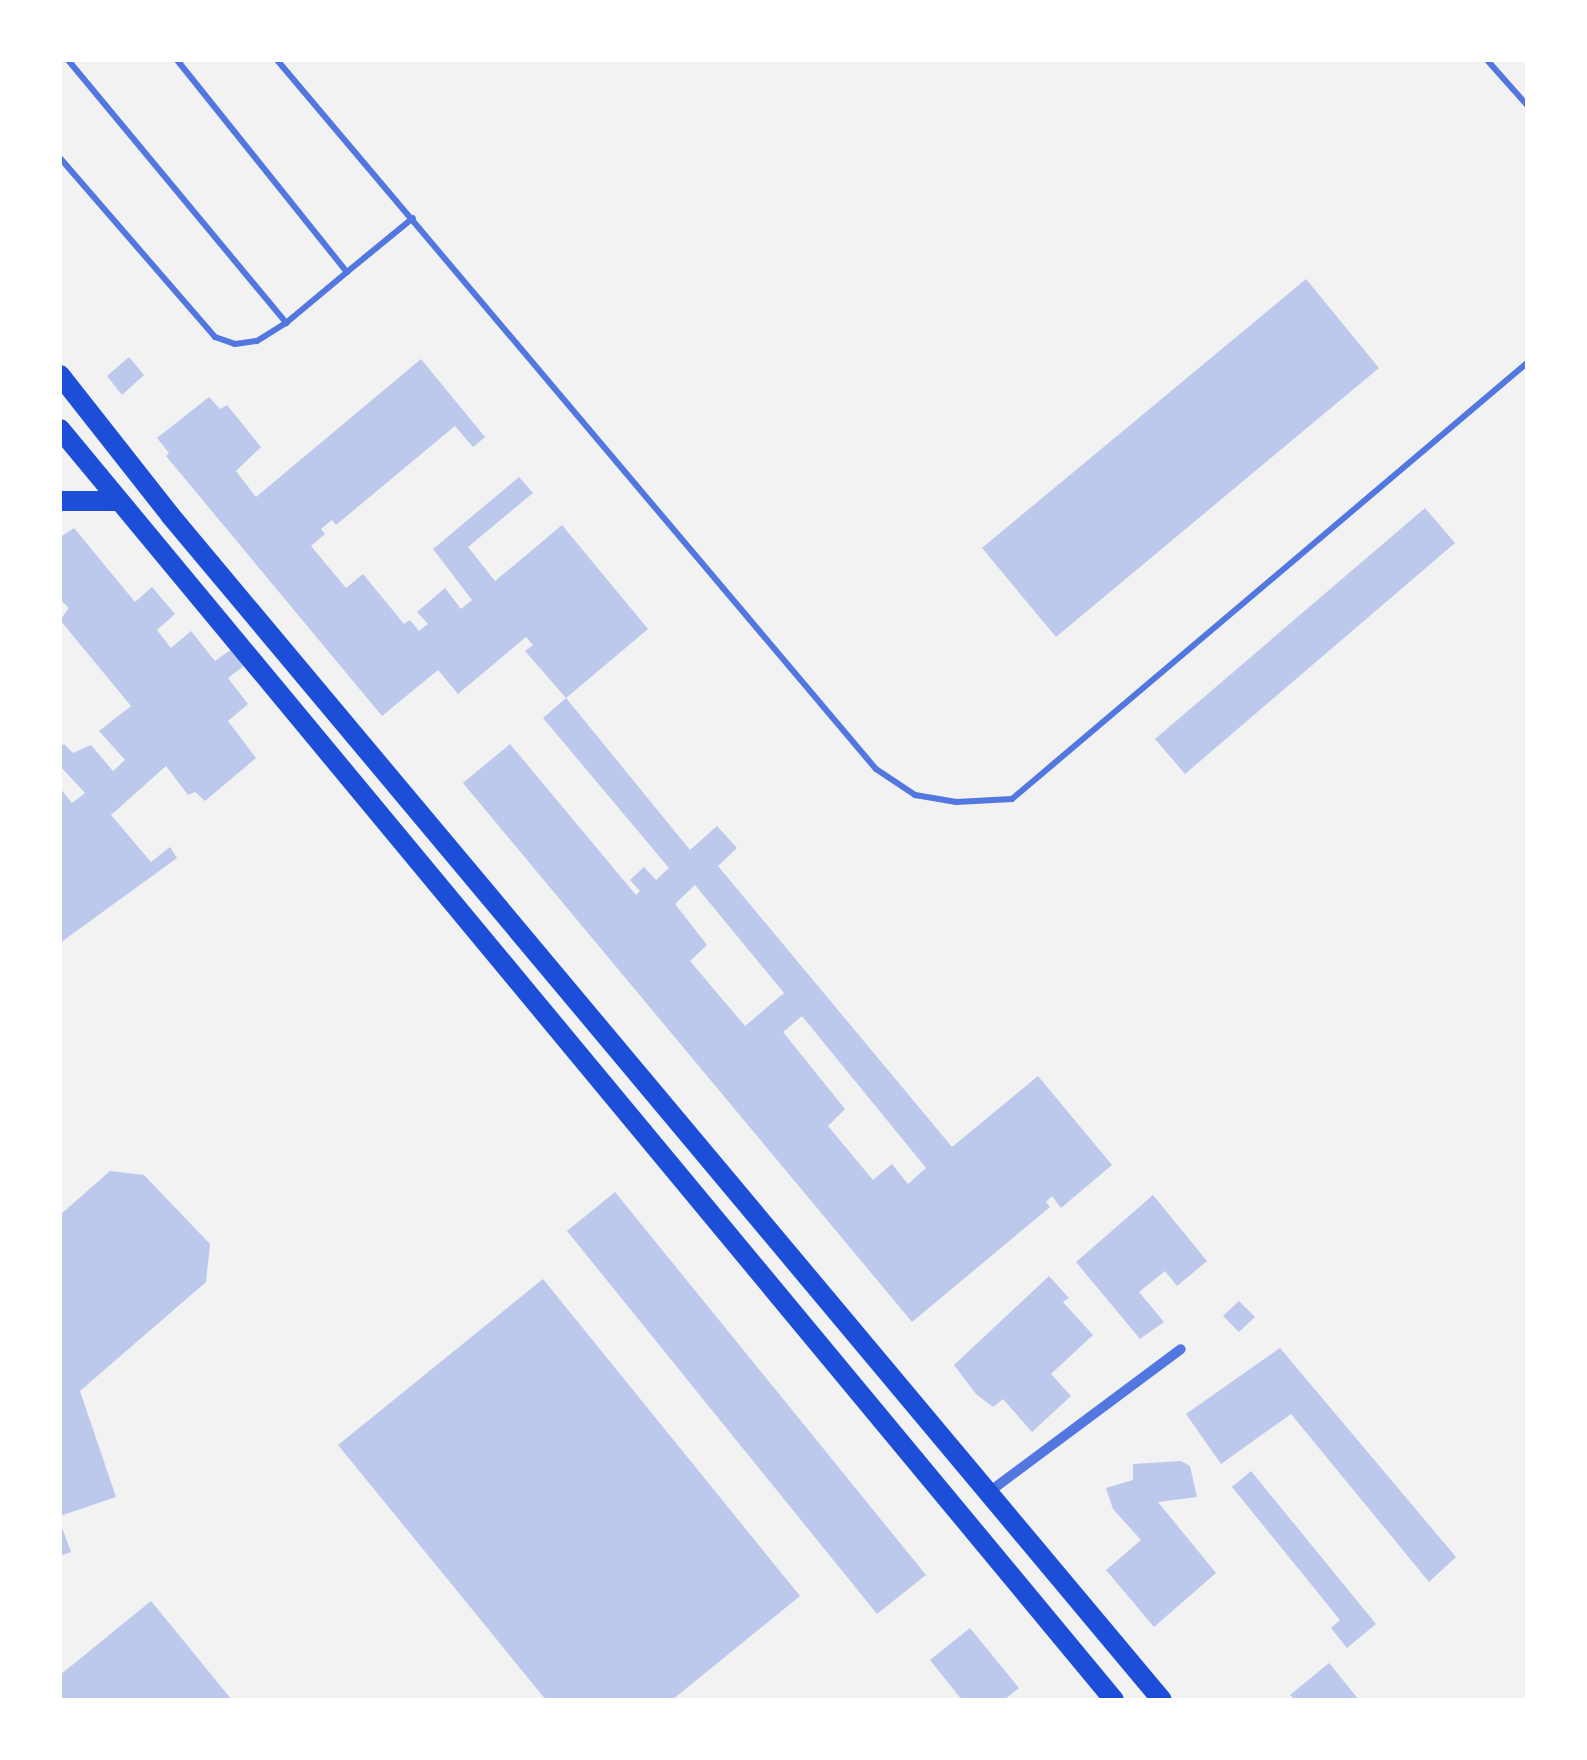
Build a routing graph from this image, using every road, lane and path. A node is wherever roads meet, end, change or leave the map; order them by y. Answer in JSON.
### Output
{"nodes":[{"id":1,"x":68,"y":60,"type":"edge"},
{"id":2,"x":177,"y":60,"type":"edge"},
{"id":3,"x":277,"y":60,"type":"edge"},
{"id":4,"x":1487,"y":60,"type":"edge"},
{"id":5,"x":1527,"y":104,"type":"edge"},
{"id":6,"x":60,"y":158,"type":"edge"},
{"id":7,"x":412,"y":218,"type":"junction"},
{"id":8,"x":347,"y":272,"type":"junction"},
{"id":9,"x":286,"y":323,"type":"junction"},
{"id":10,"x":1527,"y":363,"type":"edge"},
{"id":11,"x":61,"y":376,"type":"edge"},
{"id":12,"x":60,"y":429,"type":"edge"},
{"id":13,"x":60,"y":500,"type":"edge"},
{"id":14,"x":116,"y":502,"type":"junction"},
{"id":15,"x":1181,"y":1349,"type":"dead end"},
{"id":16,"x":989,"y":1493,"type":"junction"},
{"id":17,"x":961,"y":1516,"type":"junction"},
{"id":18,"x":1114,"y":1700,"type":"edge"},
{"id":19,"x":1162,"y":1700,"type":"edge"}],
"edges":[{"from":1,"to":9,"type":"lane"},
{"from":2,"to":8,"type":"lane"},
{"from":3,"to":7,"type":"lane"},
{"from":4,"to":5,"type":"lane"},
{"from":6,"to":9,"type":"lane"},
{"from":7,"to":8,"type":"lane"},
{"from":7,"to":10,"type":"lane"},
{"from":8,"to":9,"type":"lane"},
{"from":11,"to":16,"type":"main road"},
{"from":12,"to":14,"type":"main road"},
{"from":13,"to":14,"type":"main road"},
{"from":14,"to":17,"type":"main road"},
{"from":15,"to":16,"type":"street"},
{"from":16,"to":17,"type":"main road"},
{"from":16,"to":19,"type":"main road"},
{"from":17,"to":18,"type":"main road"}]}
